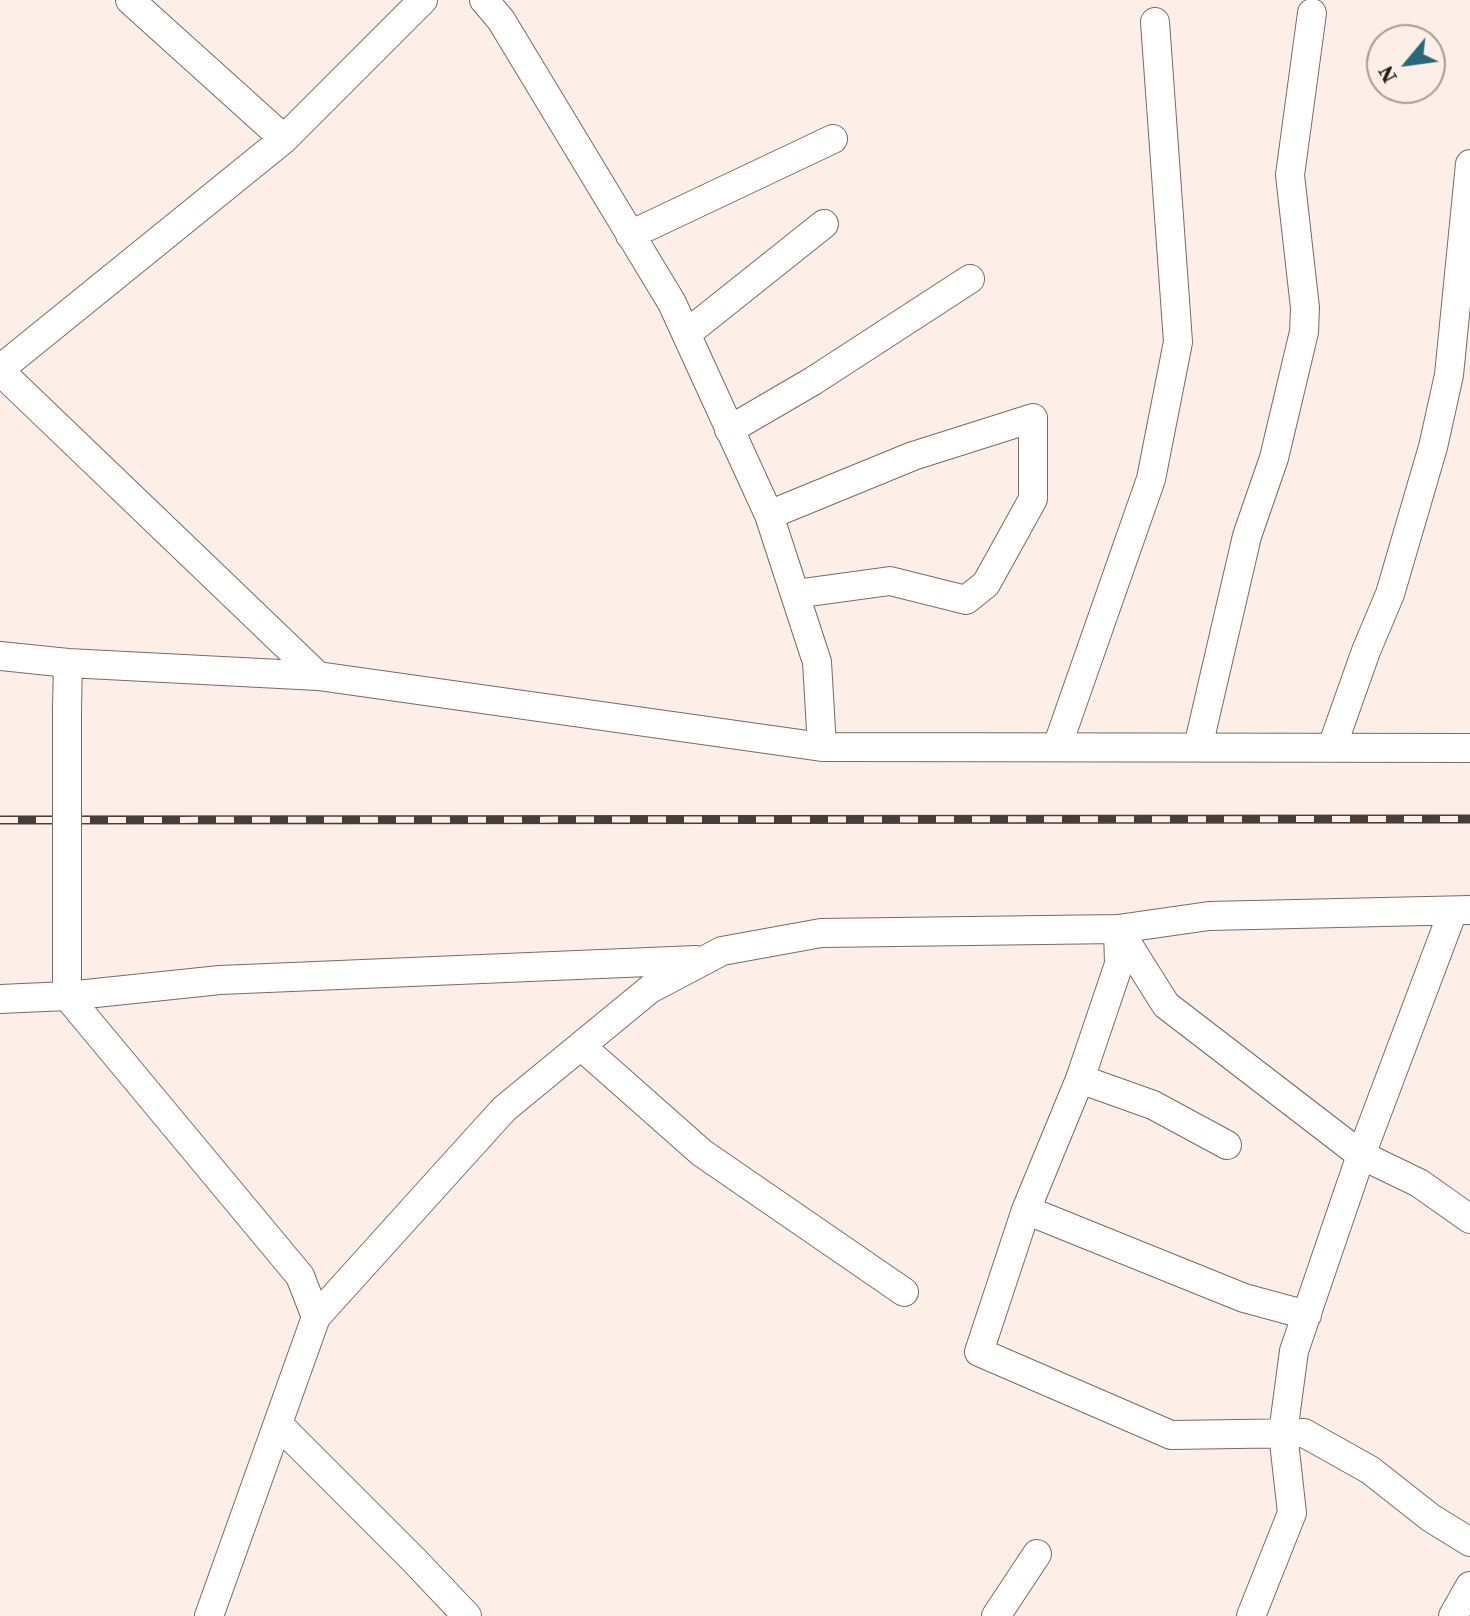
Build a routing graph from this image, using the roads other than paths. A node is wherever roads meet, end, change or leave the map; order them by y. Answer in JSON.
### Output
{"nodes":[{"id":1,"x":130,"y":0,"type":"edge"},
{"id":2,"x":423,"y":0,"type":"edge"},
{"id":3,"x":484,"y":0,"type":"edge"},
{"id":4,"x":1312,"y":13,"type":"dead end"},
{"id":5,"x":1155,"y":22,"type":"dead end"},
{"id":6,"x":284,"y":139,"type":"junction"},
{"id":7,"x":833,"y":139,"type":"dead end"},
{"id":8,"x":1470,"y":164,"type":"edge"},
{"id":9,"x":824,"y":224,"type":"dead end"},
{"id":10,"x":630,"y":235,"type":"junction"},
{"id":11,"x":970,"y":279,"type":"dead end"},
{"id":12,"x":686,"y":334,"type":"junction"},
{"id":13,"x":0,"y":370,"type":"edge"},
{"id":14,"x":729,"y":430,"type":"junction"},
{"id":15,"x":769,"y":515,"type":"junction"},
{"id":16,"x":795,"y":594,"type":"junction"},
{"id":17,"x":0,"y":656,"type":"edge"},
{"id":18,"x":68,"y":663,"type":"junction"},
{"id":19,"x":318,"y":676,"type":"junction"},
{"id":20,"x":822,"y":747,"type":"junction"},
{"id":21,"x":1057,"y":747,"type":"junction"},
{"id":22,"x":1198,"y":747,"type":"junction"},
{"id":23,"x":1332,"y":747,"type":"junction"},
{"id":24,"x":1470,"y":748,"type":"edge"},
{"id":25,"x":1461,"y":911,"type":"edge"},
{"id":26,"x":1118,"y":929,"type":"junction"},
{"id":27,"x":705,"y":959,"type":"junction"},
{"id":28,"x":67,"y":996,"type":"junction"},
{"id":29,"x":0,"y":999,"type":"edge"},
{"id":30,"x":581,"y":1046,"type":"junction"},
{"id":31,"x":1080,"y":1079,"type":"junction"},
{"id":32,"x":1227,"y":1145,"type":"dead end"},
{"id":33,"x":1361,"y":1155,"type":"junction"},
{"id":34,"x":1026,"y":1210,"type":"junction"},
{"id":35,"x":1470,"y":1219,"type":"edge"},
{"id":36,"x":904,"y":1292,"type":"dead end"},
{"id":37,"x":1307,"y":1315,"type":"junction"},
{"id":38,"x":316,"y":1317,"type":"junction"},
{"id":39,"x":278,"y":1424,"type":"junction"},
{"id":40,"x":1283,"y":1433,"type":"junction"},
{"id":41,"x":1470,"y":1542,"type":"edge"},
{"id":42,"x":1037,"y":1554,"type":"dead end"},
{"id":43,"x":1470,"y":1586,"type":"edge"},
{"id":44,"x":209,"y":1616,"type":"edge"},
{"id":45,"x":467,"y":1616,"type":"edge"},
{"id":46,"x":996,"y":1616,"type":"edge"},
{"id":47,"x":1251,"y":1616,"type":"edge"},
{"id":48,"x":1453,"y":1616,"type":"edge"}],
"edges":[{"from":1,"to":6,"type":"street"},
{"from":2,"to":6,"type":"street"},
{"from":3,"to":10,"type":"street"},
{"from":4,"to":22,"type":"street"},
{"from":5,"to":21,"type":"street"},
{"from":6,"to":13,"type":"street"},
{"from":7,"to":10,"type":"street"},
{"from":8,"to":23,"type":"street"},
{"from":9,"to":12,"type":"street"},
{"from":10,"to":12,"type":"street"},
{"from":11,"to":14,"type":"street"},
{"from":12,"to":14,"type":"street"},
{"from":13,"to":19,"type":"street"},
{"from":14,"to":15,"type":"street"},
{"from":15,"to":16,"type":"street"},
{"from":15,"to":16,"type":"street"},
{"from":16,"to":20,"type":"street"},
{"from":17,"to":18,"type":"street"},
{"from":18,"to":19,"type":"street"},
{"from":18,"to":28,"type":"street","bridge":true},
{"from":19,"to":20,"type":"street"},
{"from":20,"to":21,"type":"street"},
{"from":21,"to":22,"type":"street"},
{"from":22,"to":23,"type":"street"},
{"from":23,"to":24,"type":"street"},
{"from":25,"to":26,"type":"street"},
{"from":25,"to":33,"type":"street"},
{"from":26,"to":27,"type":"street"},
{"from":26,"to":31,"type":"street"},
{"from":26,"to":33,"type":"street"},
{"from":27,"to":28,"type":"street"},
{"from":27,"to":30,"type":"street"},
{"from":28,"to":29,"type":"street"},
{"from":28,"to":38,"type":"street"},
{"from":30,"to":36,"type":"street"},
{"from":30,"to":38,"type":"street"},
{"from":31,"to":32,"type":"street"},
{"from":31,"to":34,"type":"street"},
{"from":33,"to":35,"type":"street"},
{"from":33,"to":37,"type":"street"},
{"from":34,"to":37,"type":"street"},
{"from":34,"to":40,"type":"street"},
{"from":37,"to":40,"type":"street"},
{"from":38,"to":39,"type":"street"},
{"from":39,"to":44,"type":"street"},
{"from":39,"to":45,"type":"street"},
{"from":40,"to":41,"type":"street"},
{"from":40,"to":47,"type":"street"},
{"from":42,"to":46,"type":"street"},
{"from":43,"to":48,"type":"street"}]}
